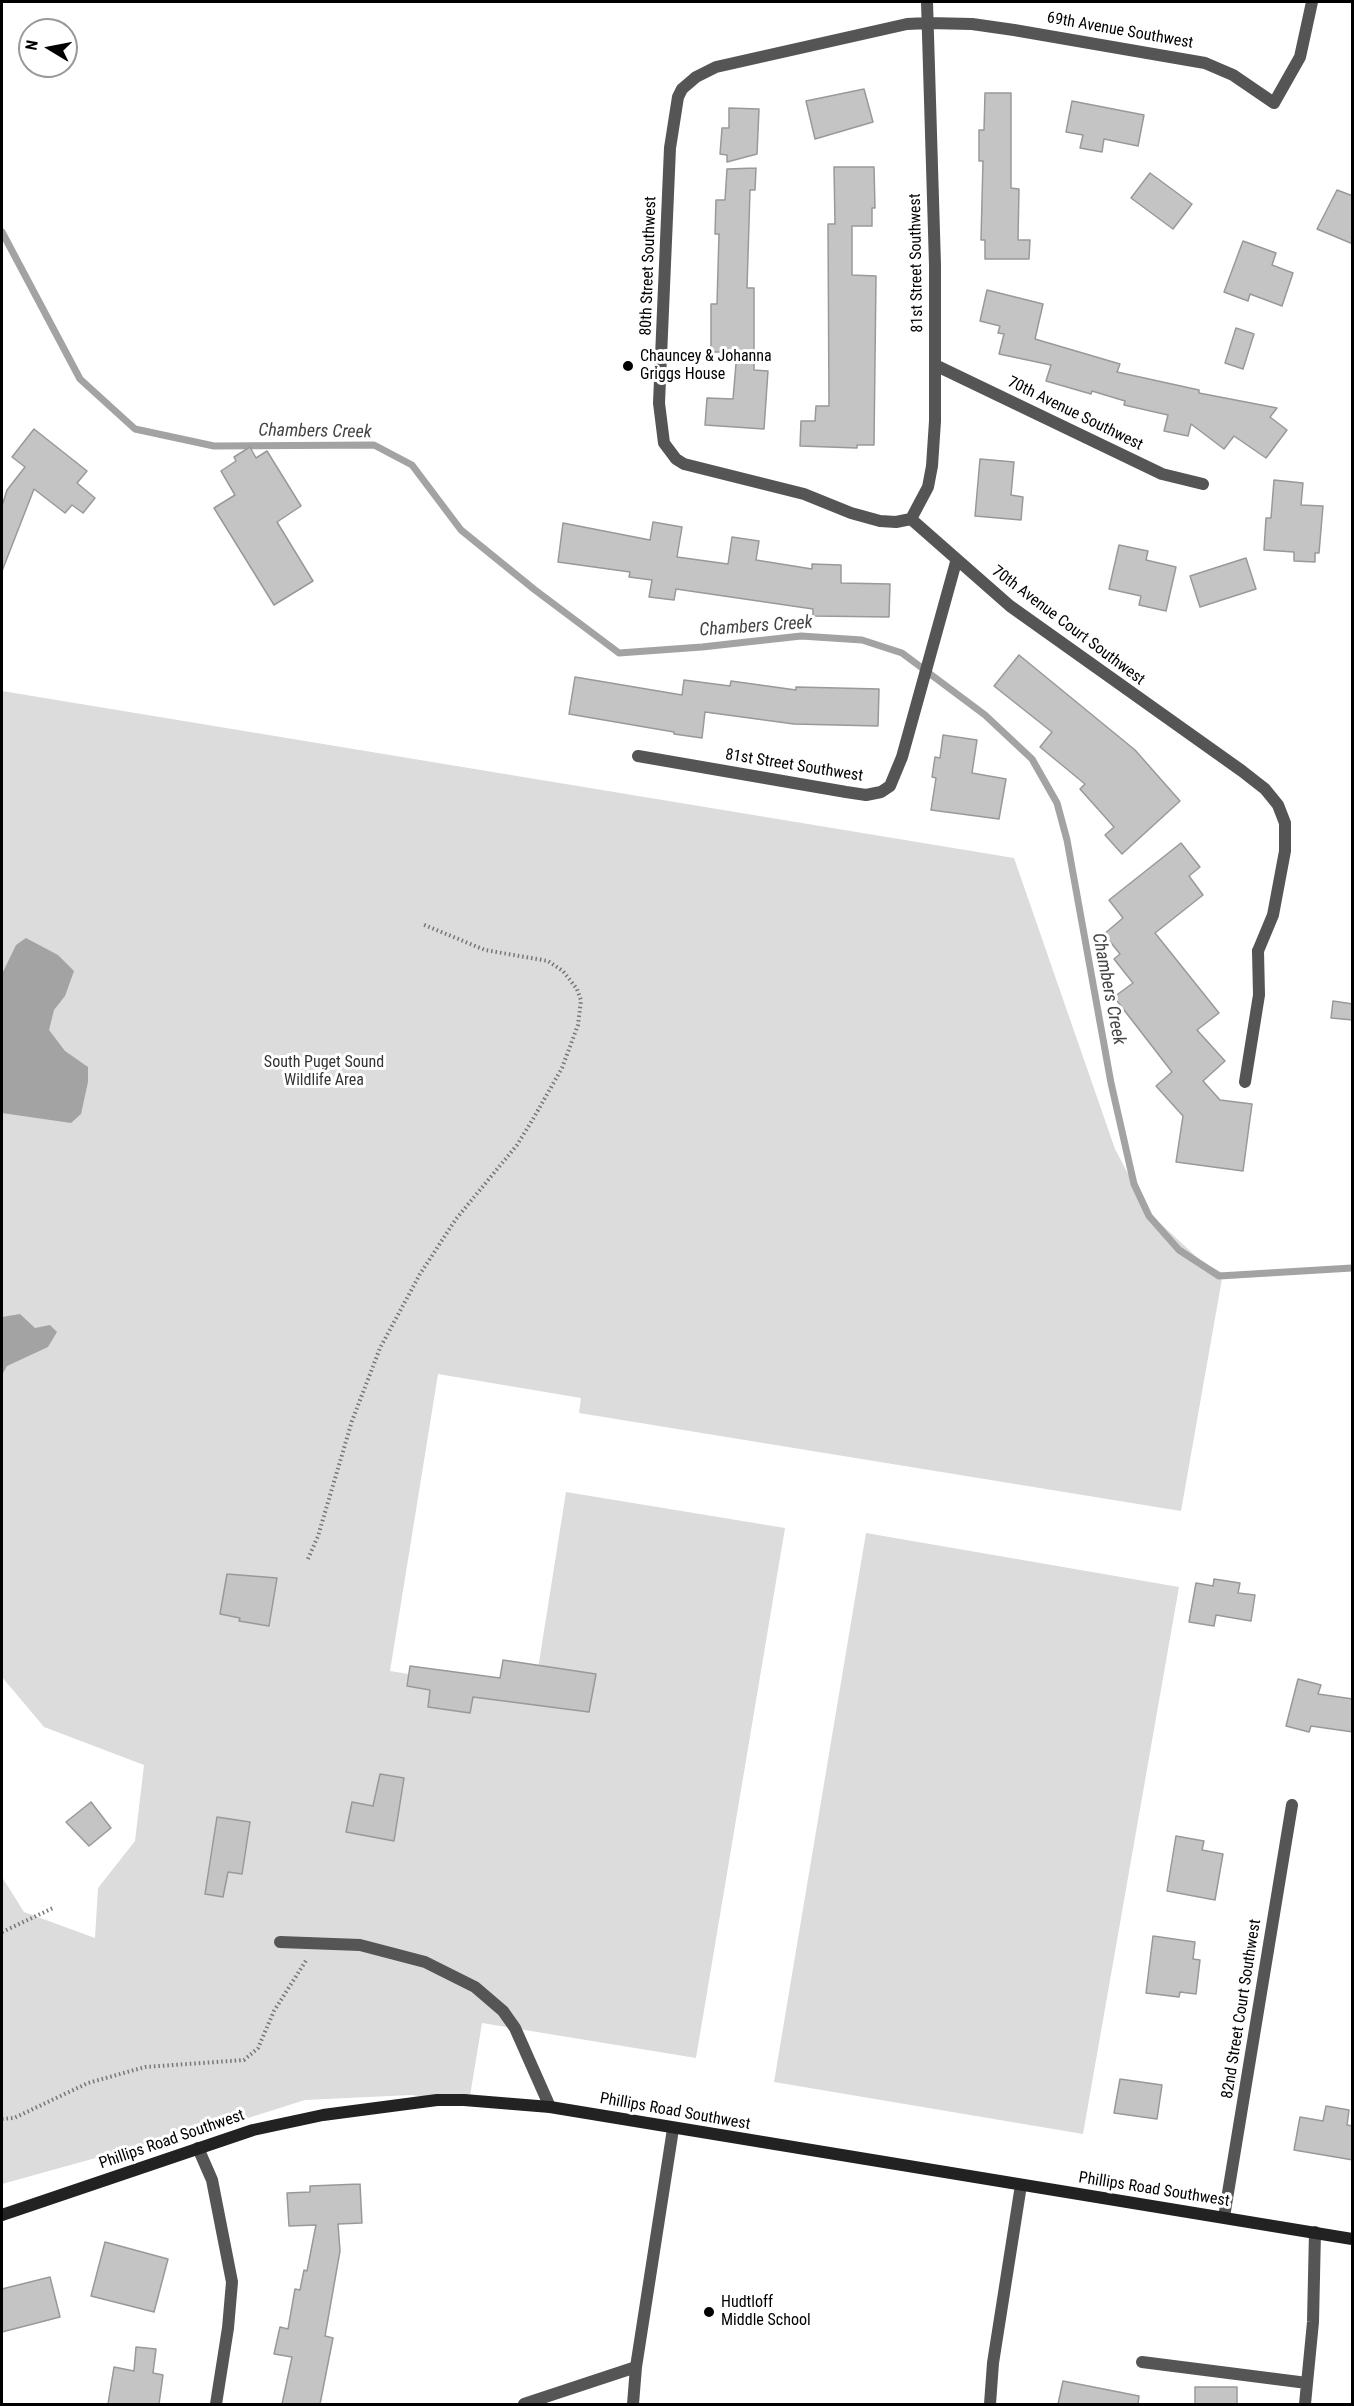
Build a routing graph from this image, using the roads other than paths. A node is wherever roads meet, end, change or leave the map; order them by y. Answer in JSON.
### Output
{"nodes":[{"id":1,"x":927,"y":2,"type":"edge"},
{"id":2,"x":1312,"y":2,"type":"edge"},
{"id":3,"x":928,"y":23,"type":"junction"},
{"id":4,"x":678,"y":97,"type":"joint"},
{"id":5,"x":935,"y":365,"type":"junction"},
{"id":6,"x":1203,"y":484,"type":"dead end"},
{"id":7,"x":910,"y":519,"type":"junction"},
{"id":8,"x":956,"y":562,"type":"junction"},
{"id":9,"x":638,"y":756,"type":"dead end"},
{"id":10,"x":1245,"y":1082,"type":"dead end"},
{"id":11,"x":1292,"y":1805,"type":"dead end"},
{"id":12,"x":280,"y":1942,"type":"dead end"},
{"id":13,"x":550,"y":2107,"type":"junction"},
{"id":14,"x":673,"y":2129,"type":"junction"},
{"id":15,"x":198,"y":2148,"type":"junction"},
{"id":16,"x":1021,"y":2185,"type":"junction"},
{"id":17,"x":2,"y":2215,"type":"edge"},
{"id":18,"x":1224,"y":2217,"type":"junction"},
{"id":19,"x":1315,"y":2232,"type":"junction"},
{"id":20,"x":1353,"y":2239,"type":"edge"},
{"id":21,"x":1142,"y":2362,"type":"dead end"},
{"id":22,"x":636,"y":2367,"type":"junction"},
{"id":23,"x":1307,"y":2383,"type":"junction"},
{"id":24,"x":216,"y":2404,"type":"edge"},
{"id":25,"x":524,"y":2404,"type":"edge"},
{"id":26,"x":633,"y":2404,"type":"edge"},
{"id":27,"x":990,"y":2404,"type":"edge"},
{"id":28,"x":1305,"y":2404,"type":"edge"}],
"edges":[{"from":1,"to":3,"type":"street","name":"81st Street Southwest"},
{"from":2,"to":3,"type":"street","name":"69th Avenue Southwest"},
{"from":3,"to":4,"type":"street","name":"69th Avenue Southwest"},
{"from":3,"to":5,"type":"street","name":"81st Street Southwest"},
{"from":4,"to":7,"type":"street","name":"80th Street Southwest"},
{"from":5,"to":6,"type":"street","name":"70th Avenue Southwest"},
{"from":5,"to":7,"type":"street","name":"81st Street Southwest"},
{"from":7,"to":8,"type":"street","name":"70th Avenue Court Southwest"},
{"from":8,"to":9,"type":"street","name":"81st Street Southwest"},
{"from":8,"to":10,"type":"street","name":"70th Avenue Court Southwest"},
{"from":11,"to":18,"type":"street","name":"82nd Street Court Southwest"},
{"from":12,"to":13,"type":"street"},
{"from":13,"to":14,"type":"street","name":"Phillips Road Southwest"},
{"from":13,"to":15,"type":"street","name":"Phillips Road Southwest"},
{"from":14,"to":16,"type":"street","name":"Phillips Road Southwest"},
{"from":14,"to":22,"type":"street"},
{"from":15,"to":17,"type":"street","name":"Phillips Road Southwest"},
{"from":15,"to":24,"type":"street"},
{"from":16,"to":18,"type":"street","name":"Phillips Road Southwest"},
{"from":16,"to":27,"type":"street"},
{"from":18,"to":19,"type":"street","name":"Phillips Road Southwest"},
{"from":19,"to":20,"type":"street","name":"Phillips Road Southwest"},
{"from":19,"to":23,"type":"street"},
{"from":21,"to":23,"type":"street"},
{"from":22,"to":25,"type":"street"},
{"from":22,"to":26,"type":"street"},
{"from":23,"to":28,"type":"street"}]}
